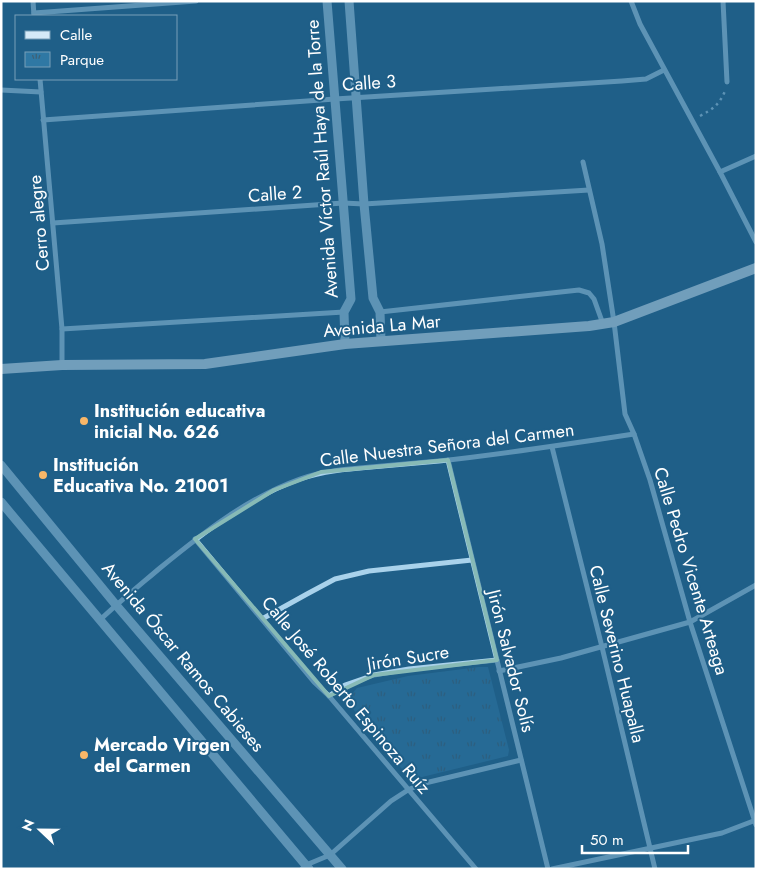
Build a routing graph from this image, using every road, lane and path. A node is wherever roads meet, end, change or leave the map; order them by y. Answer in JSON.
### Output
{"nodes":[{"id":1,"x":33,"y":1,"type":"edge"},
{"id":2,"x":196,"y":1,"type":"edge"},
{"id":3,"x":328,"y":1,"type":"edge"},
{"id":4,"x":349,"y":1,"type":"edge"},
{"id":5,"x":631,"y":1,"type":"edge"},
{"id":6,"x":723,"y":1,"type":"edge"},
{"id":7,"x":34,"y":14,"type":"edge"},
{"id":8,"x":664,"y":70,"type":"junction"},
{"id":9,"x":40,"y":80,"type":"edge"},
{"id":10,"x":727,"y":82,"type":"joint"},
{"id":11,"x":1,"y":90,"type":"edge"},
{"id":12,"x":41,"y":92,"type":"junction"},
{"id":13,"x":356,"y":98,"type":"junction"},
{"id":14,"x":335,"y":99,"type":"junction"},
{"id":15,"x":43,"y":120,"type":"junction"},
{"id":16,"x":692,"y":121,"type":"junction"},
{"id":17,"x":756,"y":156,"type":"edge"},
{"id":18,"x":583,"y":162,"type":"dead end"},
{"id":19,"x":720,"y":172,"type":"junction"},
{"id":20,"x":589,"y":190,"type":"junction"},
{"id":21,"x":343,"y":203,"type":"junction"},
{"id":22,"x":364,"y":204,"type":"junction"},
{"id":23,"x":52,"y":222,"type":"junction"},
{"id":24,"x":756,"y":242,"type":"edge"},
{"id":25,"x":756,"y":268,"type":"edge"},
{"id":26,"x":344,"y":312,"type":"junction"},
{"id":27,"x":380,"y":312,"type":"junction"},
{"id":28,"x":614,"y":322,"type":"junction"},
{"id":29,"x":603,"y":324,"type":"junction"},
{"id":30,"x":62,"y":328,"type":"junction"},
{"id":31,"x":381,"y":341,"type":"junction"},
{"id":32,"x":345,"y":344,"type":"junction"},
{"id":33,"x":62,"y":365,"type":"junction"},
{"id":34,"x":1,"y":369,"type":"edge"},
{"id":35,"x":634,"y":434,"type":"junction"},
{"id":36,"x":552,"y":446,"type":"junction"},
{"id":37,"x":448,"y":460,"type":"junction"},
{"id":38,"x":1,"y":465,"type":"edge"},
{"id":39,"x":1,"y":502,"type":"edge"},
{"id":40,"x":195,"y":539,"type":"junction"},
{"id":41,"x":472,"y":560,"type":"junction"},
{"id":42,"x":756,"y":586,"type":"edge"},
{"id":43,"x":116,"y":605,"type":"junction"},
{"id":44,"x":262,"y":619,"type":"junction"},
{"id":45,"x":100,"y":620,"type":"junction"},
{"id":46,"x":690,"y":622,"type":"junction"},
{"id":47,"x":602,"y":647,"type":"junction"},
{"id":48,"x":497,"y":660,"type":"junction"},
{"id":49,"x":499,"y":670,"type":"junction"},
{"id":50,"x":329,"y":696,"type":"junction"},
{"id":51,"x":521,"y":760,"type":"junction"},
{"id":52,"x":408,"y":790,"type":"junction"},
{"id":53,"x":755,"y":822,"type":"edge"},
{"id":54,"x":650,"y":849,"type":"junction"},
{"id":55,"x":330,"y":855,"type":"junction"},
{"id":56,"x":306,"y":868,"type":"edge"},
{"id":57,"x":342,"y":869,"type":"edge"},
{"id":58,"x":476,"y":869,"type":"edge"},
{"id":59,"x":550,"y":869,"type":"edge"},
{"id":60,"x":655,"y":869,"type":"edge"}],
"edges":[{"from":1,"to":7,"type":"street"},
{"from":2,"to":7,"type":"street"},
{"from":3,"to":14,"type":"street","name":"Avenida Víctor Raúl Haya de la Torre"},
{"from":4,"to":13,"type":"street"},
{"from":5,"to":8,"type":"street"},
{"from":6,"to":10,"type":"street"},
{"from":8,"to":13,"type":"street","name":"Calle 3"},
{"from":8,"to":16,"type":"street"},
{"from":9,"to":12,"type":"street","name":"Cerro alegre"},
{"from":10,"to":16,"type":"path"},
{"from":11,"to":12,"type":"street"},
{"from":12,"to":15,"type":"street","name":"Cerro alegre"},
{"from":13,"to":14,"type":"street","name":"Calle 3"},
{"from":13,"to":22,"type":"street"},
{"from":14,"to":15,"type":"street","name":"Calle 3"},
{"from":14,"to":21,"type":"street","name":"Avenida Víctor Raúl Haya de la Torre"},
{"from":15,"to":23,"type":"street","name":"Cerro alegre"},
{"from":16,"to":19,"type":"street"},
{"from":17,"to":19,"type":"street"},
{"from":18,"to":20,"type":"street","name":"Calle Pedro Vicente Arteaga"},
{"from":19,"to":24,"type":"street"},
{"from":20,"to":22,"type":"street","name":"Calle 2"},
{"from":20,"to":28,"type":"street","name":"Calle Pedro Vicente Arteaga"},
{"from":21,"to":22,"type":"street","name":"Calle 2"},
{"from":21,"to":23,"type":"street","name":"Calle 2"},
{"from":21,"to":26,"type":"street","name":"Avenida Víctor Raúl Haya de la Torre"},
{"from":22,"to":27,"type":"street"},
{"from":23,"to":30,"type":"street","name":"Cerro alegre"},
{"from":25,"to":28,"type":"main road","name":"Avenida La Mar"},
{"from":26,"to":30,"type":"street"},
{"from":26,"to":32,"type":"street","name":"Avenida Víctor Raúl Haya de la Torre"},
{"from":27,"to":29,"type":"street"},
{"from":27,"to":31,"type":"street"},
{"from":28,"to":29,"type":"main road","name":"Avenida La Mar"},
{"from":28,"to":35,"type":"street","name":"Calle Pedro Vicente Arteaga"},
{"from":29,"to":31,"type":"main road","name":"Avenida La Mar"},
{"from":30,"to":33,"type":"street","name":"Cerro alegre"},
{"from":31,"to":32,"type":"main road","name":"Avenida La Mar"},
{"from":32,"to":33,"type":"main road","name":"Avenida La Mar"},
{"from":33,"to":34,"type":"main road","name":"Avenida La Mar"},
{"from":35,"to":36,"type":"street","name":"Calle Nuestra Señora del Carmen"},
{"from":35,"to":46,"type":"street","name":"Calle Pedro Vicente Arteaga"},
{"from":36,"to":37,"type":"street","name":"Calle Nuestra Señora del Carmen"},
{"from":36,"to":47,"type":"street","name":"Calle Severino Huapalla"},
{"from":37,"to":40,"type":"street","name":"Calle Nuestra Señora del Carmen"},
{"from":37,"to":41,"type":"street","name":"Jirón Salvador Solís"},
{"from":38,"to":43,"type":"street","name":"Avenida Óscar Ramos Cabieses"},
{"from":39,"to":45,"type":"street"},
{"from":40,"to":43,"type":"street","name":"Calle Nuestra Señora del Carmen"},
{"from":40,"to":44,"type":"street","name":"Calle José Roberto Espinoza Ruíz"},
{"from":41,"to":44,"type":"street"},
{"from":41,"to":48,"type":"street","name":"Jirón Salvador Solís"},
{"from":42,"to":46,"type":"street"},
{"from":43,"to":45,"type":"street","name":"Calle Nuestra Señora del Carmen"},
{"from":43,"to":55,"type":"street","name":"Avenida Óscar Ramos Cabieses"},
{"from":44,"to":50,"type":"street","name":"Calle José Roberto Espinoza Ruíz"},
{"from":45,"to":56,"type":"street"},
{"from":46,"to":47,"type":"street"},
{"from":46,"to":53,"type":"street","name":"Calle Pedro Vicente Arteaga"},
{"from":47,"to":49,"type":"street"},
{"from":47,"to":54,"type":"street","name":"Calle Severino Huapalla"},
{"from":48,"to":49,"type":"street","name":"Jirón Salvador Solís"},
{"from":48,"to":50,"type":"street","name":"Jirón Sucre"},
{"from":49,"to":51,"type":"street","name":"Jirón Salvador Solís"},
{"from":50,"to":52,"type":"street","name":"Calle José Roberto Espinoza Ruíz"},
{"from":51,"to":52,"type":"street"},
{"from":51,"to":59,"type":"street","name":"Jirón Salvador Solís"},
{"from":52,"to":55,"type":"street"},
{"from":52,"to":58,"type":"street","name":"Calle José Roberto Espinoza Ruíz"},
{"from":53,"to":54,"type":"street"},
{"from":54,"to":59,"type":"street"},
{"from":54,"to":60,"type":"street","name":"Calle Severino Huapalla"},
{"from":55,"to":56,"type":"street"},
{"from":55,"to":57,"type":"street","name":"Avenida Óscar Ramos Cabieses"}]}
